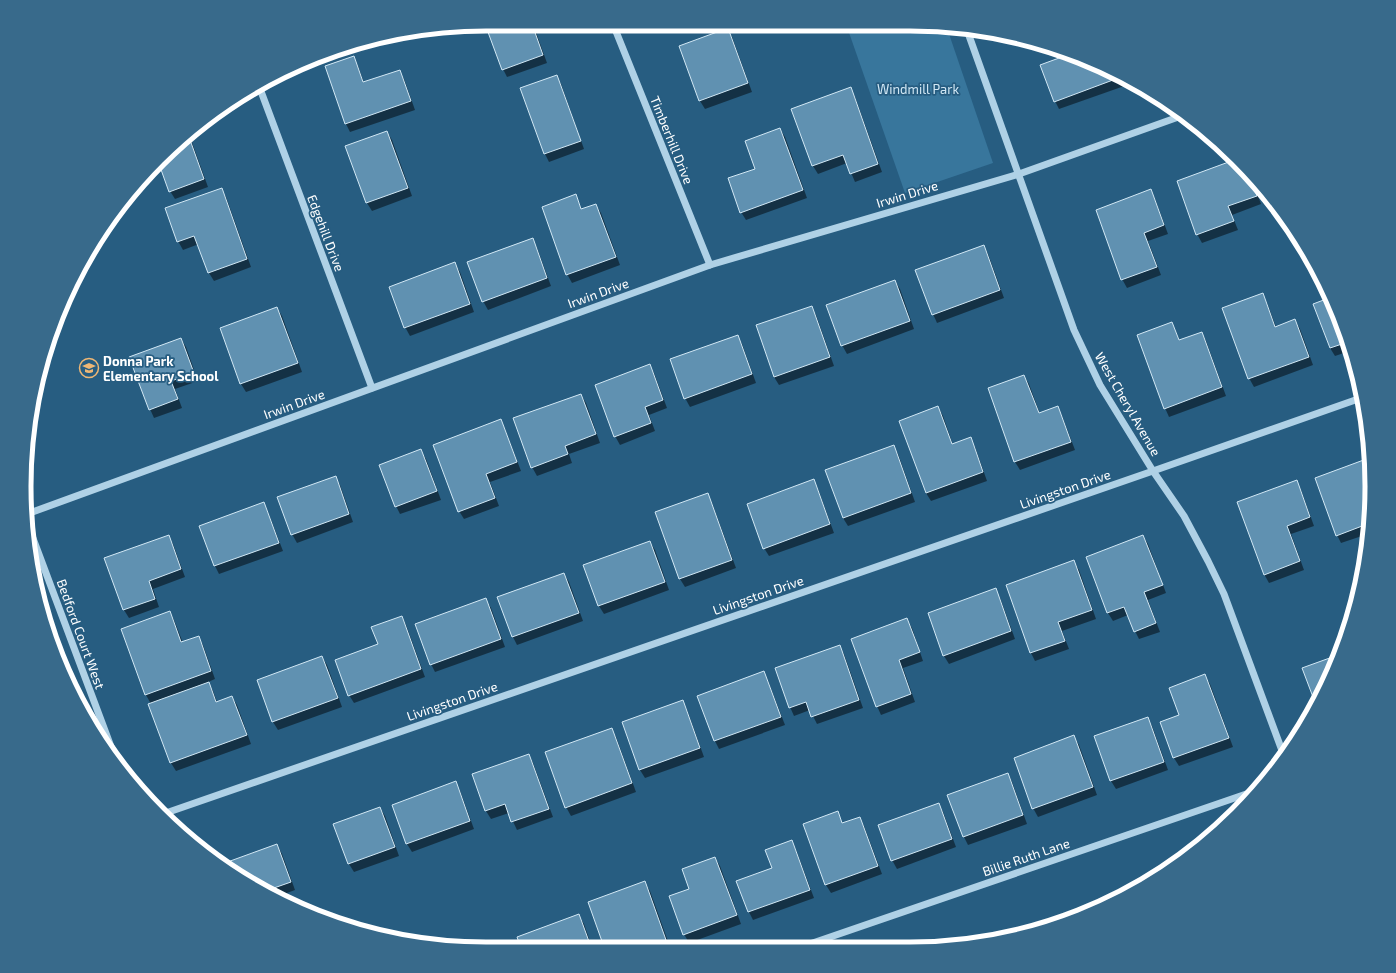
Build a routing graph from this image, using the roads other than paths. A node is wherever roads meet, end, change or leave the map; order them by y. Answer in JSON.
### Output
{"nodes":[{"id":1,"x":616,"y":31,"type":"edge"},
{"id":2,"x":969,"y":35,"type":"edge"},
{"id":3,"x":260,"y":91,"type":"edge"},
{"id":4,"x":1177,"y":118,"type":"edge"},
{"id":5,"x":1019,"y":174,"type":"junction"},
{"id":6,"x":710,"y":265,"type":"junction"},
{"id":7,"x":372,"y":388,"type":"junction"},
{"id":8,"x":1356,"y":400,"type":"edge"},
{"id":9,"x":1153,"y":471,"type":"junction"},
{"id":10,"x":32,"y":512,"type":"edge"},
{"id":11,"x":35,"y":543,"type":"edge"},
{"id":12,"x":109,"y":742,"type":"edge"},
{"id":13,"x":1281,"y":749,"type":"edge"},
{"id":14,"x":1245,"y":794,"type":"edge"},
{"id":15,"x":168,"y":812,"type":"edge"},
{"id":16,"x":816,"y":942,"type":"edge"}],
"edges":[{"from":1,"to":6,"type":"street","name":"Timberhill Drive"},
{"from":2,"to":5,"type":"street","name":"West Cheryl Avenue"},
{"from":3,"to":7,"type":"street","name":"Edgehill Drive"},
{"from":4,"to":5,"type":"street","name":"Irwin Drive"},
{"from":5,"to":6,"type":"street","name":"Irwin Drive"},
{"from":5,"to":9,"type":"street","name":"West Cheryl Avenue"},
{"from":6,"to":7,"type":"street","name":"Irwin Drive"},
{"from":7,"to":10,"type":"street","name":"Irwin Drive"},
{"from":8,"to":9,"type":"street","name":"Livingston Drive"},
{"from":9,"to":13,"type":"street","name":"West Cheryl Avenue"},
{"from":9,"to":15,"type":"street","name":"Livingston Drive"},
{"from":11,"to":12,"type":"street","name":"Bedford Court West"},
{"from":14,"to":16,"type":"street","name":"Billie Ruth Lane"}]}
